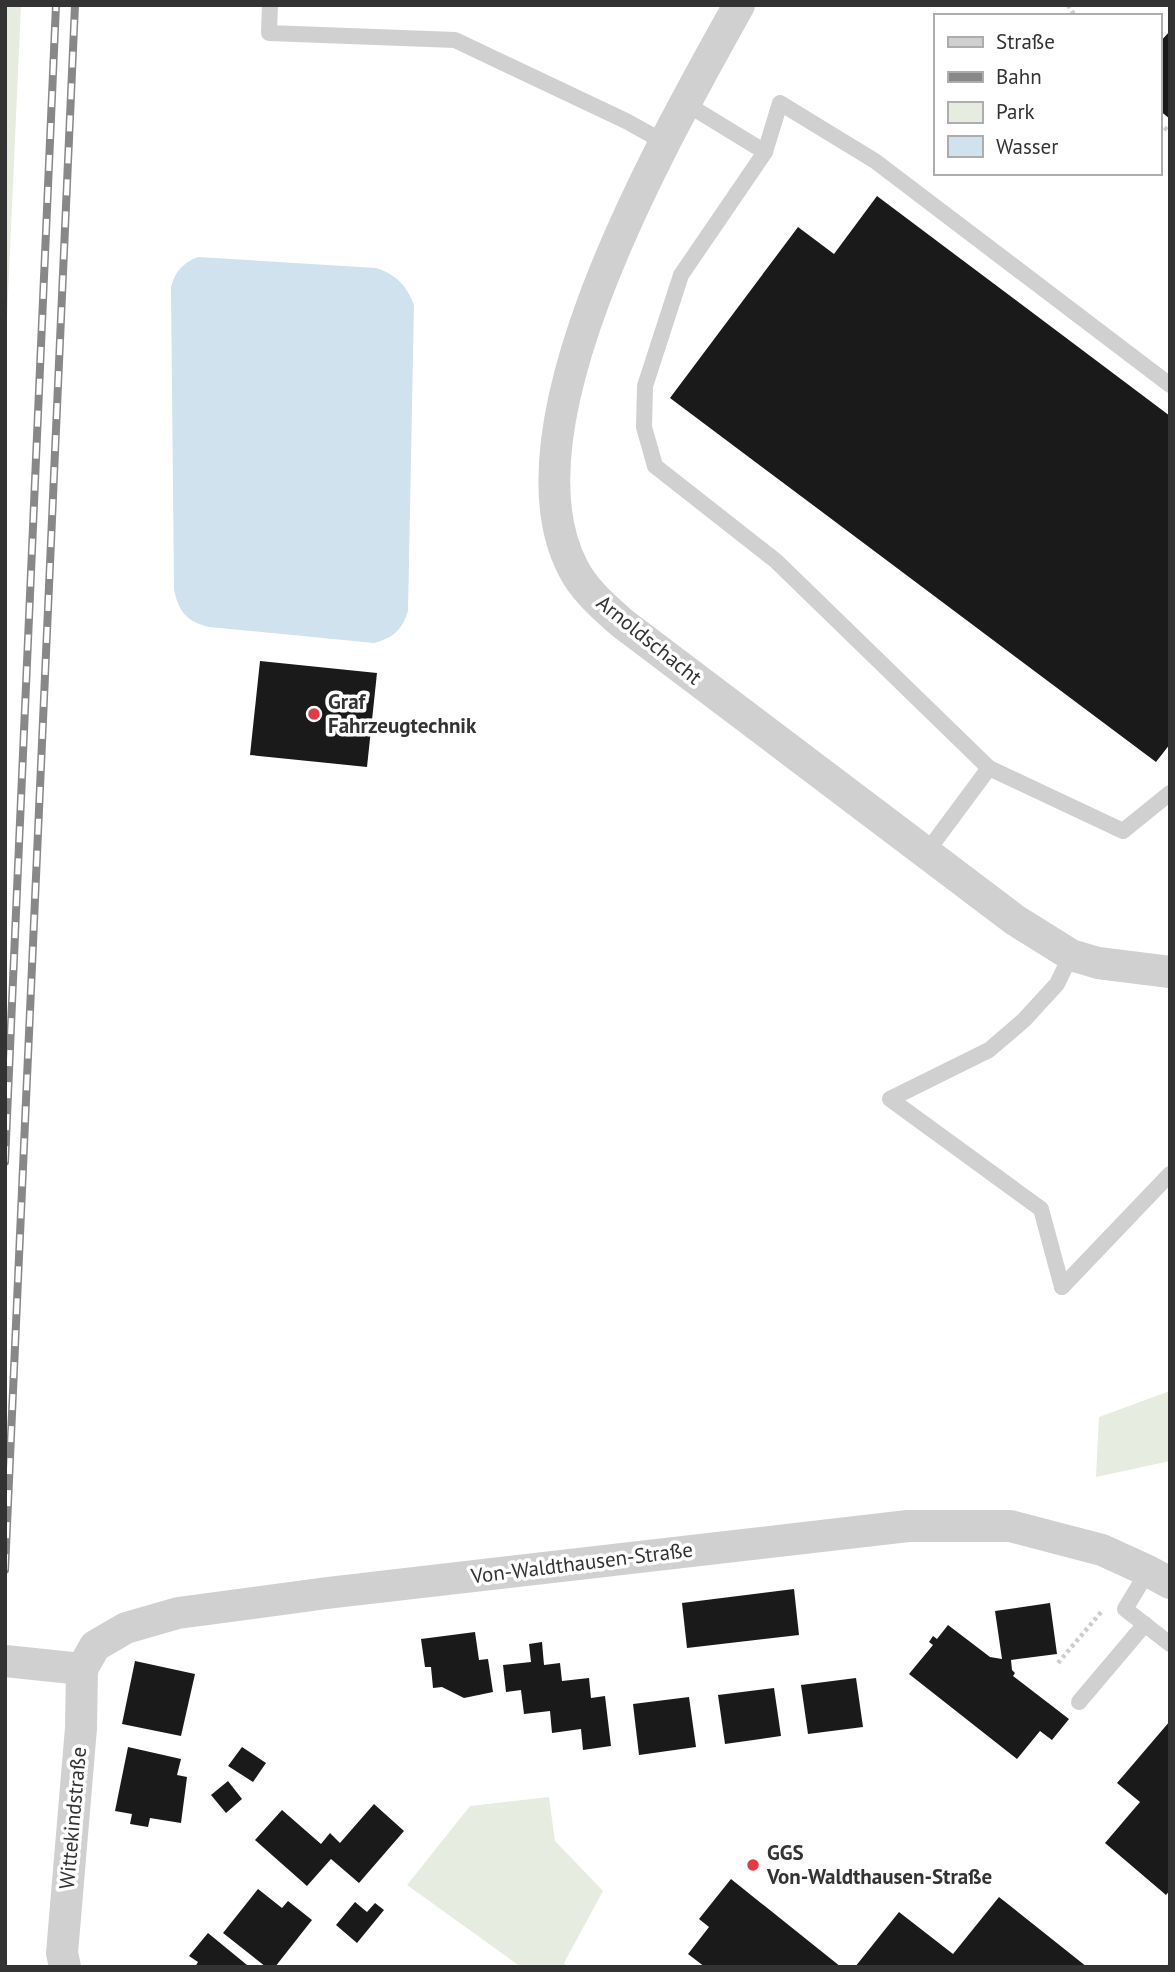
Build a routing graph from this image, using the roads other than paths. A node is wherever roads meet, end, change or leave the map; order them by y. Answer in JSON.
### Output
{"nodes":[{"id":1,"x":270,"y":5,"type":"edge"},
{"id":2,"x":739,"y":5,"type":"edge"},
{"id":3,"x":685,"y":103,"type":"junction"},
{"id":4,"x":664,"y":142,"type":"junction"},
{"id":5,"x":765,"y":152,"type":"junction"},
{"id":6,"x":1170,"y":385,"type":"edge"},
{"id":7,"x":989,"y":768,"type":"junction"},
{"id":8,"x":1170,"y":793,"type":"edge"},
{"id":9,"x":926,"y":853,"type":"junction"},
{"id":10,"x":1071,"y":955,"type":"junction"},
{"id":11,"x":1170,"y":972,"type":"edge"},
{"id":12,"x":1170,"y":1174,"type":"edge"},
{"id":13,"x":1159,"y":1577,"type":"edge"},
{"id":14,"x":1145,"y":1624,"type":"junction"},
{"id":15,"x":1170,"y":1644,"type":"edge"},
{"id":16,"x":5,"y":1661,"type":"edge"},
{"id":17,"x":82,"y":1669,"type":"junction"},
{"id":18,"x":1079,"y":1702,"type":"dead end"},
{"id":19,"x":65,"y":1967,"type":"edge"}],
"edges":[{"from":1,"to":4,"type":"lane"},
{"from":2,"to":3,"type":"street","name":"Arnoldschacht"},
{"from":3,"to":4,"type":"street","name":"Arnoldschacht"},
{"from":3,"to":5,"type":"lane"},
{"from":4,"to":9,"type":"street","name":"Arnoldschacht"},
{"from":5,"to":6,"type":"lane"},
{"from":5,"to":7,"type":"lane"},
{"from":7,"to":8,"type":"lane"},
{"from":7,"to":9,"type":"lane"},
{"from":9,"to":10,"type":"street","name":"Arnoldschacht"},
{"from":10,"to":11,"type":"street","name":"Arnoldschacht"},
{"from":10,"to":12,"type":"lane"},
{"from":13,"to":14,"type":"lane"},
{"from":13,"to":17,"type":"street","name":"Von-Waldthausen-Straße"},
{"from":14,"to":15,"type":"lane"},
{"from":14,"to":18,"type":"lane"},
{"from":16,"to":17,"type":"street"},
{"from":17,"to":19,"type":"street","name":"Wittekindstraße"}]}
